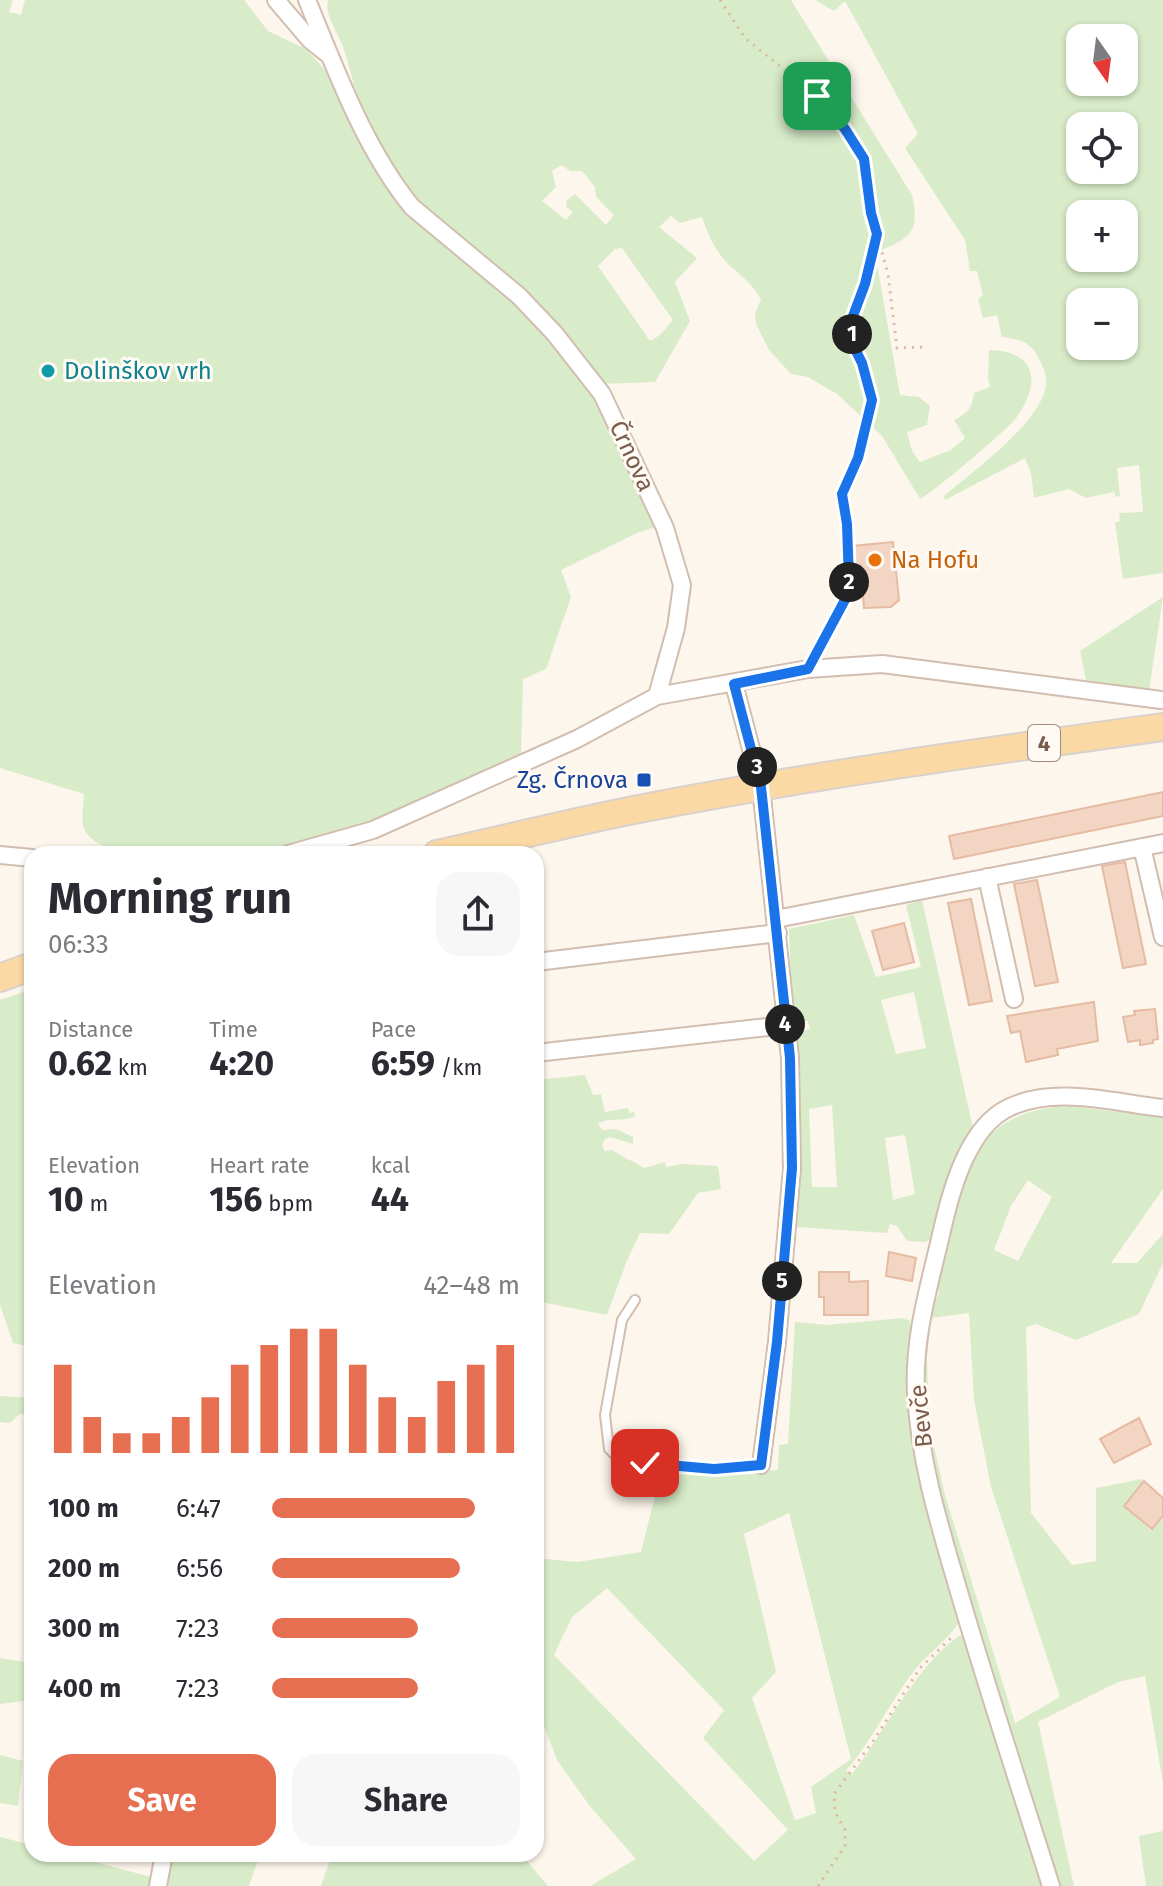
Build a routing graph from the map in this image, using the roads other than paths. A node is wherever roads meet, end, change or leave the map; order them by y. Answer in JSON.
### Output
{"nodes":[{"id":1,"x":276,"y":0,"type":"edge"},
{"id":2,"x":307,"y":0,"type":"edge"},
{"id":3,"x":332,"y":58,"type":"junction"},
{"id":4,"x":734,"y":684,"type":"junction"},
{"id":5,"x":657,"y":696,"type":"junction"},
{"id":6,"x":1161,"y":700,"type":"edge"},
{"id":7,"x":1163,"y":727,"type":"edge"},
{"id":8,"x":761,"y":787,"type":"junction"},
{"id":9,"x":1163,"y":843,"type":"edge"},
{"id":10,"x":316,"y":846,"type":"edge"},
{"id":11,"x":473,"y":846,"type":"edge"},
{"id":12,"x":1142,"y":847,"type":"junction"},
{"id":13,"x":0,"y":855,"type":"edge"},
{"id":14,"x":24,"y":857,"type":"edge"},
{"id":15,"x":987,"y":877,"type":"junction"},
{"id":16,"x":777,"y":926,"type":"junction"},
{"id":17,"x":1163,"y":937,"type":"edge"},
{"id":18,"x":544,"y":961,"type":"edge"},
{"id":19,"x":24,"y":969,"type":"edge"},
{"id":20,"x":0,"y":978,"type":"edge"},
{"id":21,"x":1014,"y":999,"type":"dead end"},
{"id":22,"x":785,"y":1025,"type":"junction"},
{"id":23,"x":544,"y":1052,"type":"edge"},
{"id":24,"x":1163,"y":1108,"type":"edge"},
{"id":25,"x":635,"y":1300,"type":"dead end"},
{"id":26,"x":761,"y":1465,"type":"joint"},
{"id":27,"x":162,"y":1862,"type":"edge"},
{"id":28,"x":158,"y":1886,"type":"edge"},
{"id":29,"x":1051,"y":1886,"type":"edge"}],
"edges":[{"from":1,"to":3,"type":"street"},
{"from":2,"to":3,"type":"street","name":"Črnova"},
{"from":3,"to":5,"type":"street","name":"Črnova"},
{"from":4,"to":5,"type":"street"},
{"from":4,"to":6,"type":"street"},
{"from":4,"to":8,"type":"street"},
{"from":5,"to":10,"type":"street"},
{"from":7,"to":8,"type":"main road","number":"4"},
{"from":8,"to":11,"type":"main road","number":"4"},
{"from":8,"to":16,"type":"street"},
{"from":9,"to":12,"type":"street"},
{"from":12,"to":15,"type":"street"},
{"from":12,"to":17,"type":"street"},
{"from":13,"to":14,"type":"street"},
{"from":15,"to":16,"type":"street"},
{"from":15,"to":21,"type":"street"},
{"from":16,"to":18,"type":"street"},
{"from":16,"to":22,"type":"street"},
{"from":19,"to":20,"type":"main road"},
{"from":22,"to":23,"type":"street"},
{"from":22,"to":26,"type":"street"},
{"from":24,"to":29,"type":"street","name":"Bevče"},
{"from":25,"to":26,"type":"lane"},
{"from":27,"to":28,"type":"street"}]}
